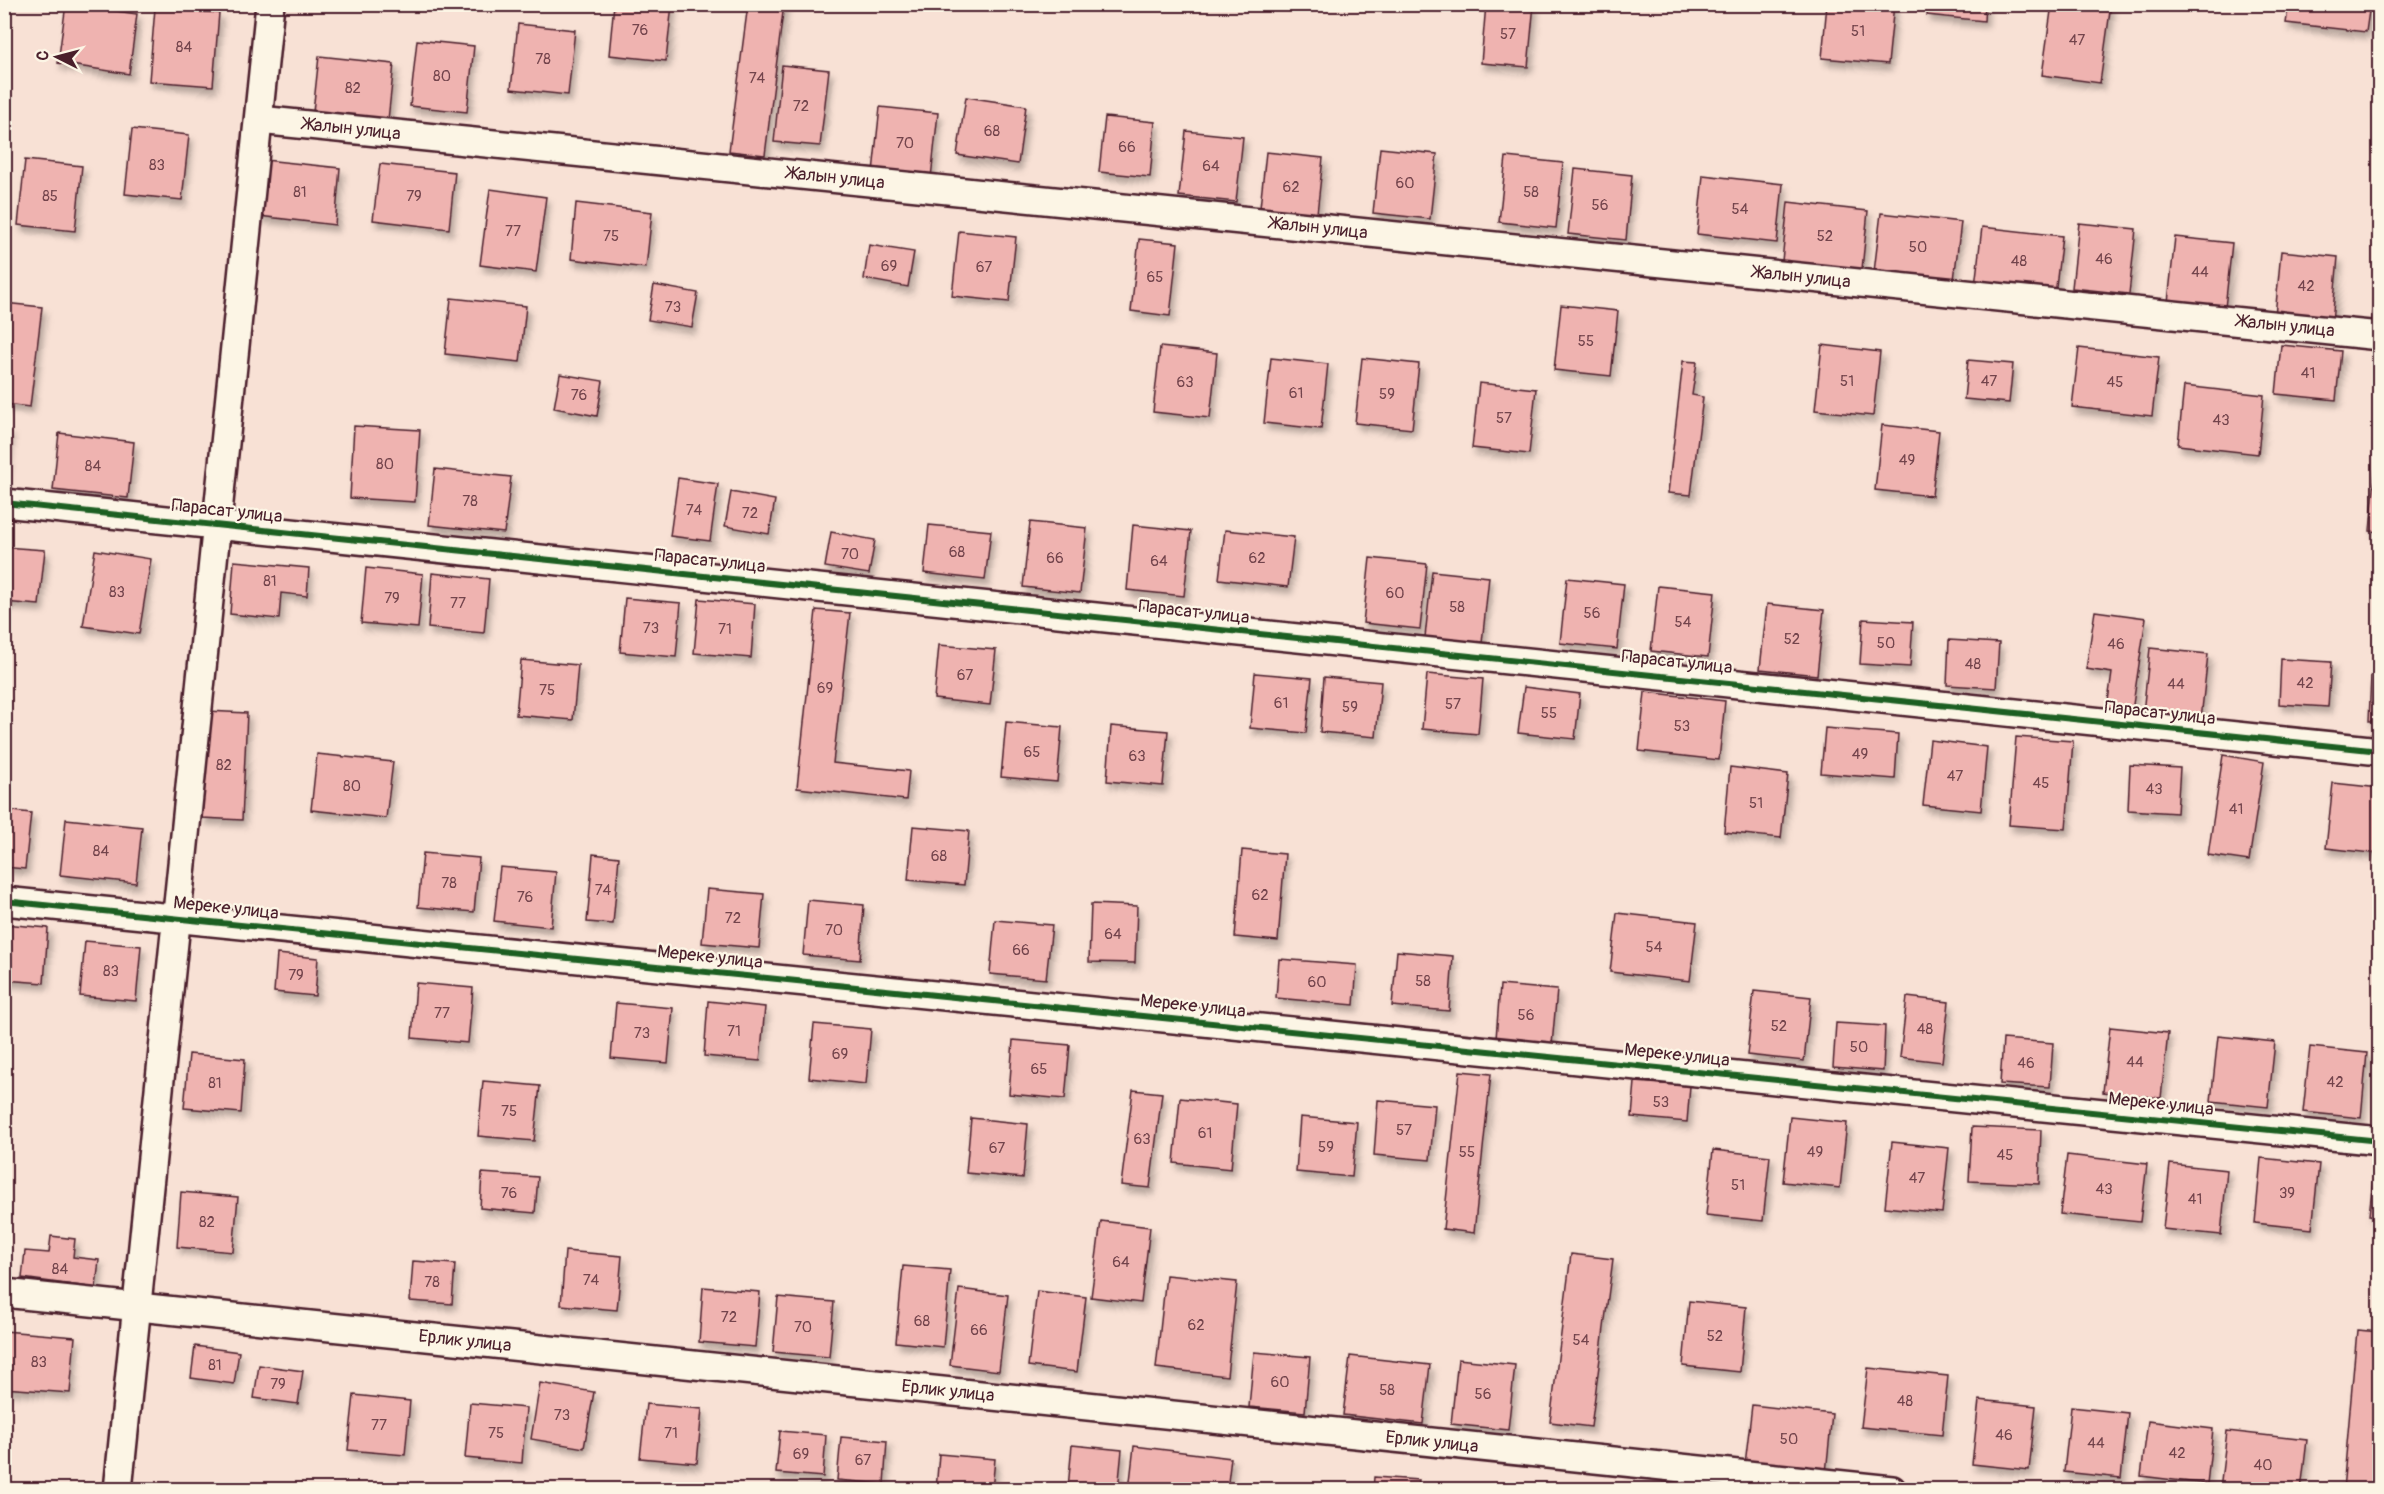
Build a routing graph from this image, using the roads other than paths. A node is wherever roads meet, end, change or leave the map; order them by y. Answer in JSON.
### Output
{"nodes":[{"id":1,"x":270,"y":4,"type":"edge"},
{"id":2,"x":258,"y":120,"type":"junction"},
{"id":3,"x":2379,"y":336,"type":"edge"},
{"id":4,"x":4,"y":503,"type":"edge"},
{"id":5,"x":217,"y":525,"type":"junction"},
{"id":6,"x":2379,"y":751,"type":"edge"},
{"id":7,"x":4,"y":901,"type":"edge"},
{"id":8,"x":177,"y":918,"type":"junction"},
{"id":9,"x":2379,"y":1141,"type":"edge"},
{"id":10,"x":4,"y":1293,"type":"edge"},
{"id":11,"x":137,"y":1307,"type":"junction"},
{"id":12,"x":118,"y":1490,"type":"edge"},
{"id":13,"x":1892,"y":1490,"type":"edge"}],
"edges":[{"from":1,"to":2,"type":"street"},
{"from":2,"to":3,"type":"street","name":"Жалын улица"},
{"from":2,"to":5,"type":"street"},
{"from":4,"to":5,"type":"street","name":"Парасат улица"},
{"from":5,"to":6,"type":"street","name":"Парасат улица"},
{"from":5,"to":8,"type":"street"},
{"from":7,"to":8,"type":"street","name":"Мереке улица"},
{"from":8,"to":9,"type":"street","name":"Мереке улица"},
{"from":8,"to":11,"type":"street"},
{"from":10,"to":11,"type":"street","name":"Ерлик улица"},
{"from":11,"to":12,"type":"street"},
{"from":11,"to":13,"type":"street","name":"Ерлик улица"}]}
